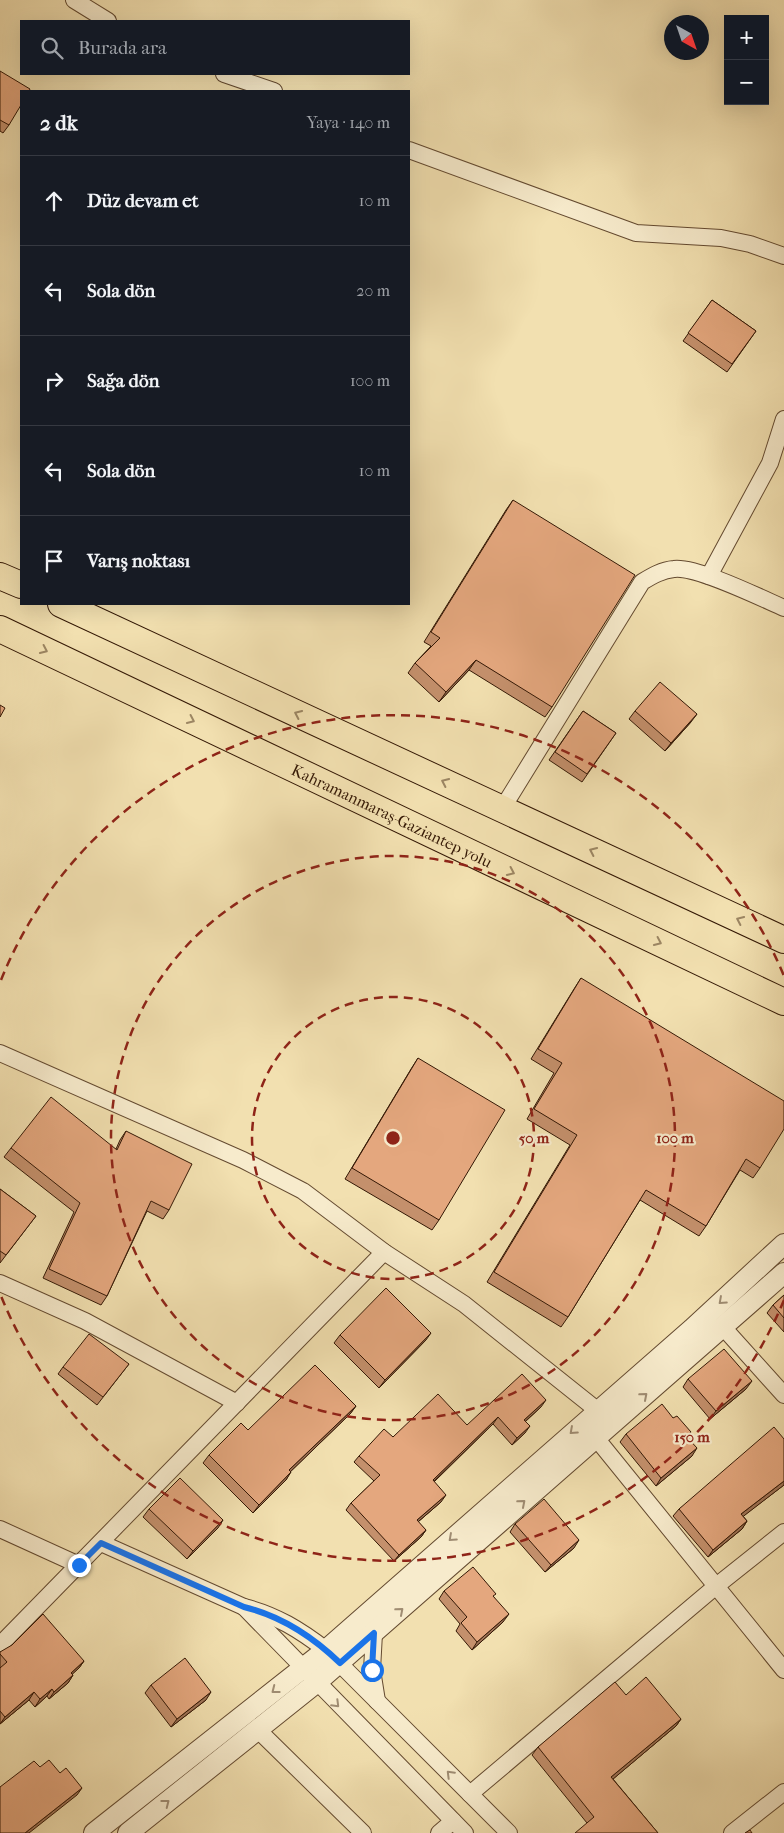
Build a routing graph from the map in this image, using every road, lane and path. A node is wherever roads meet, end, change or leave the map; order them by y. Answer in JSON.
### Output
{"nodes":[{"id":1,"x":74,"y":0,"type":"edge"},
{"id":2,"x":106,"y":20,"type":"edge"},
{"id":3,"x":227,"y":75,"type":"edge"},
{"id":4,"x":271,"y":90,"type":"edge"},
{"id":5,"x":410,"y":150,"type":"edge"},
{"id":6,"x":784,"y":256,"type":"edge"},
{"id":7,"x":784,"y":419,"type":"edge"},
{"id":8,"x":0,"y":576,"type":"edge"},
{"id":9,"x":709,"y":576,"type":"junction"},
{"id":10,"x":20,"y":585,"type":"edge"},
{"id":11,"x":63,"y":605,"type":"edge"},
{"id":12,"x":784,"y":608,"type":"edge"},
{"id":13,"x":0,"y":629,"type":"edge"},
{"id":14,"x":502,"y":809,"type":"junction"},
{"id":15,"x":784,"y":940,"type":"edge"},
{"id":16,"x":784,"y":1002,"type":"edge"},
{"id":17,"x":0,"y":1053,"type":"edge"},
{"id":18,"x":784,"y":1244,"type":"edge"},
{"id":19,"x":384,"y":1252,"type":"junction"},
{"id":20,"x":784,"y":1273,"type":"edge"},
{"id":21,"x":747,"y":1278,"type":"junction"},
{"id":22,"x":0,"y":1283,"type":"edge"},
{"id":23,"x":760,"y":1294,"type":"junction"},
{"id":24,"x":722,"y":1326,"type":"junction"},
{"id":25,"x":784,"y":1395,"type":"edge"},
{"id":26,"x":237,"y":1402,"type":"junction"},
{"id":27,"x":597,"y":1410,"type":"junction"},
{"id":28,"x":596,"y":1438,"type":"junction"},
{"id":29,"x":0,"y":1530,"type":"edge"},
{"id":30,"x":784,"y":1532,"type":"edge"},
{"id":31,"x":101,"y":1543,"type":"junction"},
{"id":32,"x":79,"y":1565,"type":"junction"},
{"id":33,"x":715,"y":1587,"type":"junction"},
{"id":34,"x":244,"y":1607,"type":"junction"},
{"id":35,"x":374,"y":1633,"type":"junction"},
{"id":36,"x":0,"y":1645,"type":"edge"},
{"id":37,"x":333,"y":1656,"type":"junction"},
{"id":38,"x":302,"y":1669,"type":"junction"},
{"id":39,"x":784,"y":1670,"type":"edge"},
{"id":40,"x":316,"y":1683,"type":"junction"},
{"id":41,"x":377,"y":1701,"type":"junction"},
{"id":42,"x":258,"y":1730,"type":"junction"},
{"id":43,"x":784,"y":1792,"type":"edge"},
{"id":44,"x":470,"y":1794,"type":"junction"},
{"id":45,"x":453,"y":1821,"type":"junction"},
{"id":46,"x":94,"y":1833,"type":"edge"},
{"id":47,"x":128,"y":1833,"type":"edge"},
{"id":48,"x":363,"y":1833,"type":"edge"},
{"id":49,"x":438,"y":1833,"type":"edge"},
{"id":50,"x":465,"y":1833,"type":"edge"},
{"id":51,"x":509,"y":1833,"type":"edge"},
{"id":52,"x":732,"y":1833,"type":"edge"}],
"edges":[{"from":1,"to":2,"type":"street"},
{"from":3,"to":4,"type":"street"},
{"from":5,"to":6,"type":"street"},
{"from":7,"to":9,"type":"street"},
{"from":8,"to":10,"type":"highway"},
{"from":9,"to":12,"type":"street"},
{"from":9,"to":14,"type":"street"},
{"from":14,"to":11,"type":"highway","one_way":true},
{"from":13,"to":16,"type":"highway","name":"Kahramanmaraş-Gaziantep yolu","one_way":true},
{"from":15,"to":14,"type":"highway","one_way":true},
{"from":17,"to":19,"type":"street"},
{"from":18,"to":21,"type":"street"},
{"from":19,"to":26,"type":"street"},
{"from":19,"to":27,"type":"street"},
{"from":20,"to":23,"type":"street"},
{"from":21,"to":23,"type":"street"},
{"from":21,"to":27,"type":"street","one_way":true},
{"from":22,"to":26,"type":"street"},
{"from":23,"to":24,"type":"street"},
{"from":24,"to":25,"type":"street"},
{"from":28,"to":24,"type":"street","one_way":true},
{"from":26,"to":31,"type":"street"},
{"from":27,"to":37,"type":"street","one_way":true},
{"from":28,"to":33,"type":"street"},
{"from":35,"to":28,"type":"street","one_way":true},
{"from":29,"to":32,"type":"street"},
{"from":30,"to":33,"type":"street"},
{"from":31,"to":32,"type":"street"},
{"from":31,"to":34,"type":"street"},
{"from":32,"to":36,"type":"street"},
{"from":33,"to":39,"type":"street"},
{"from":33,"to":44,"type":"street"},
{"from":34,"to":37,"type":"street"},
{"from":34,"to":38,"type":"street"},
{"from":35,"to":37,"type":"street"},
{"from":35,"to":41,"type":"street"},
{"from":37,"to":38,"type":"street"},
{"from":37,"to":40,"type":"street"},
{"from":37,"to":41,"type":"street"},
{"from":38,"to":40,"type":"street"},
{"from":38,"to":46,"type":"street","one_way":true},
{"from":40,"to":42,"type":"street"},
{"from":40,"to":45,"type":"street","one_way":true},
{"from":44,"to":41,"type":"street","one_way":true},
{"from":47,"to":42,"type":"street","one_way":true},
{"from":42,"to":48,"type":"street"},
{"from":43,"to":52,"type":"street"},
{"from":44,"to":51,"type":"street"},
{"from":45,"to":49,"type":"street"},
{"from":45,"to":50,"type":"street"}]}
